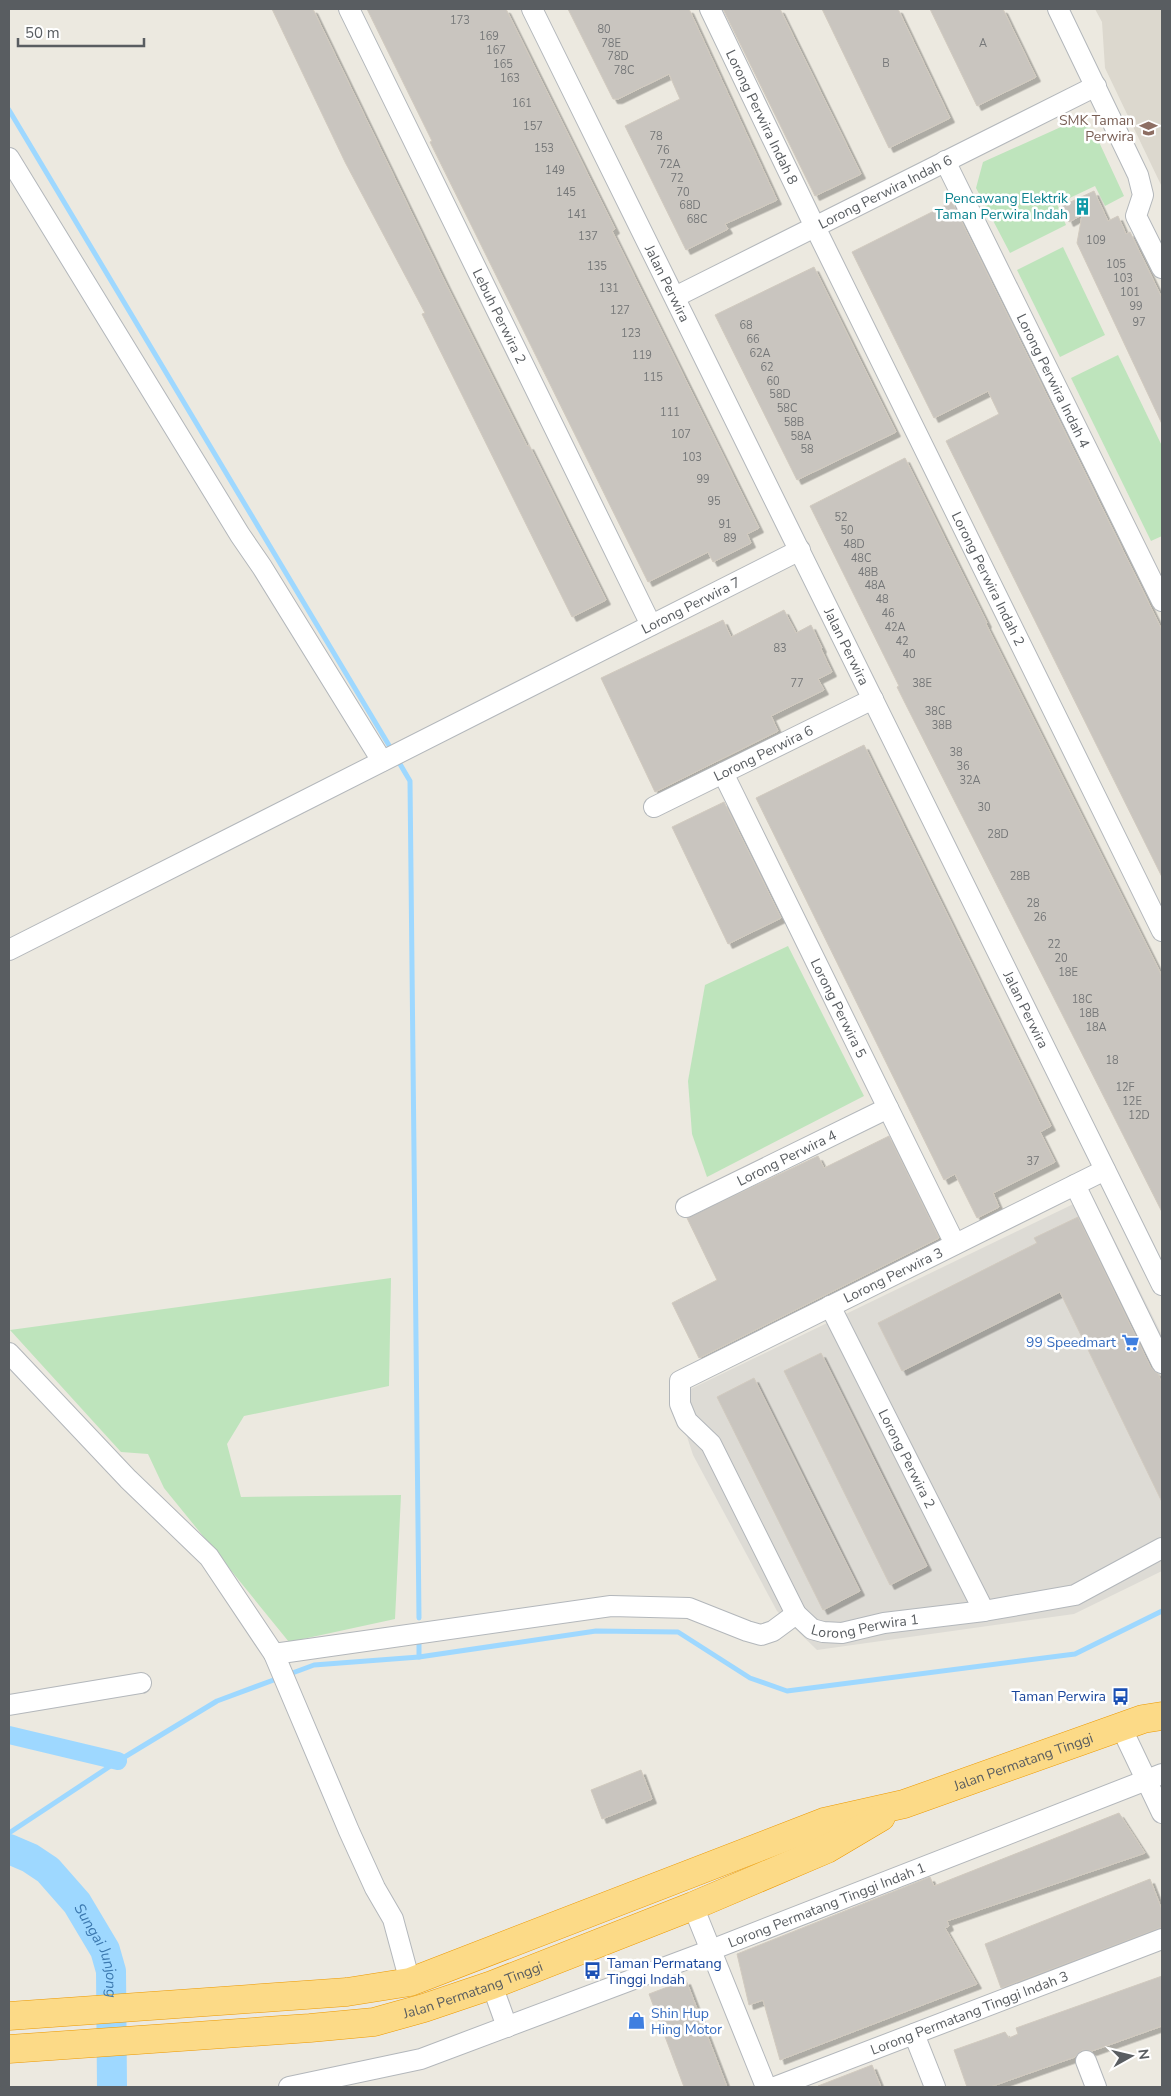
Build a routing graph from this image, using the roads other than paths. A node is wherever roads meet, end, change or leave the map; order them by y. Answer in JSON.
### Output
{"nodes":[{"id":1,"x":349,"y":9,"type":"edge"},
{"id":2,"x":532,"y":9,"type":"edge"},
{"id":3,"x":710,"y":9,"type":"edge"},
{"id":4,"x":1058,"y":9,"type":"edge"},
{"id":5,"x":1096,"y":86,"type":"junction"},
{"id":6,"x":9,"y":158,"type":"edge"},
{"id":7,"x":945,"y":161,"type":"junction"},
{"id":8,"x":815,"y":227,"type":"junction"},
{"id":9,"x":1162,"y":268,"type":"edge"},
{"id":10,"x":674,"y":297,"type":"junction"},
{"id":11,"x":800,"y":550,"type":"junction"},
{"id":12,"x":1162,"y":601,"type":"edge"},
{"id":13,"x":651,"y":625,"type":"junction"},
{"id":14,"x":873,"y":699,"type":"junction"},
{"id":15,"x":384,"y":760,"type":"junction"},
{"id":16,"x":723,"y":773,"type":"junction"},
{"id":17,"x":654,"y":807,"type":"dead end"},
{"id":18,"x":1162,"y":931,"type":"edge"},
{"id":19,"x":9,"y":950,"type":"edge"},
{"id":20,"x":888,"y":1108,"type":"junction"},
{"id":21,"x":1105,"y":1170,"type":"junction"},
{"id":22,"x":1075,"y":1185,"type":"junction"},
{"id":23,"x":686,"y":1207,"type":"dead end"},
{"id":24,"x":955,"y":1244,"type":"junction"},
{"id":25,"x":1162,"y":1285,"type":"edge"},
{"id":26,"x":830,"y":1306,"type":"junction"},
{"id":27,"x":9,"y":1353,"type":"edge"},
{"id":28,"x":1162,"y":1363,"type":"edge"},
{"id":29,"x":680,"y":1381,"type":"joint"},
{"id":30,"x":1162,"y":1548,"type":"edge"},
{"id":31,"x":984,"y":1611,"type":"junction"},
{"id":32,"x":796,"y":1614,"type":"junction"},
{"id":33,"x":278,"y":1661,"type":"junction"},
{"id":34,"x":141,"y":1683,"type":"dead end"},
{"id":35,"x":9,"y":1705,"type":"edge"},
{"id":36,"x":1147,"y":1717,"type":"edge"},
{"id":37,"x":1154,"y":1777,"type":"edge"},
{"id":38,"x":904,"y":1804,"type":"junction"},
{"id":39,"x":1162,"y":1812,"type":"edge"},
{"id":40,"x":655,"y":1887,"type":"junction"},
{"id":41,"x":693,"y":1906,"type":"junction"},
{"id":42,"x":1162,"y":1939,"type":"edge"},
{"id":43,"x":711,"y":1950,"type":"junction"},
{"id":44,"x":410,"y":1982,"type":"junction"},
{"id":45,"x":492,"y":1985,"type":"junction"},
{"id":46,"x":20,"y":2016,"type":"edge"},
{"id":47,"x":507,"y":2026,"type":"junction"},
{"id":48,"x":914,"y":2034,"type":"junction"},
{"id":49,"x":21,"y":2049,"type":"edge"},
{"id":50,"x":1086,"y":2061,"type":"dead end"},
{"id":51,"x":288,"y":2087,"type":"edge"},
{"id":52,"x":766,"y":2087,"type":"edge"},
{"id":53,"x":775,"y":2087,"type":"edge"},
{"id":54,"x":935,"y":2087,"type":"edge"},
{"id":55,"x":1096,"y":2087,"type":"edge"}],
"edges":[{"from":1,"to":13,"type":"street","name":"Lebuh Perwira 2"},
{"from":2,"to":10,"type":"street","name":"Jalan Perwira"},
{"from":3,"to":8,"type":"street","name":"Lorong Perwira Indah 8"},
{"from":4,"to":5,"type":"street"},
{"from":5,"to":7,"type":"street","name":"Lorong Perwira Indah 6"},
{"from":5,"to":9,"type":"street"},
{"from":6,"to":15,"type":"street"},
{"from":7,"to":8,"type":"street","name":"Lorong Perwira Indah 6"},
{"from":7,"to":12,"type":"street","name":"Lorong Perwira Indah 4"},
{"from":8,"to":10,"type":"street","name":"Lorong Perwira Indah 6"},
{"from":8,"to":18,"type":"street","name":"Lorong Perwira Indah 2"},
{"from":10,"to":11,"type":"street","name":"Jalan Perwira"},
{"from":11,"to":13,"type":"street","name":"Lorong Perwira 7"},
{"from":11,"to":14,"type":"street","name":"Jalan Perwira"},
{"from":13,"to":15,"type":"street","name":"Lorong Perwira 7"},
{"from":14,"to":16,"type":"street","name":"Lorong Perwira 6"},
{"from":14,"to":21,"type":"street","name":"Jalan Perwira"},
{"from":15,"to":19,"type":"street","name":"Lorong Perwira 7"},
{"from":16,"to":17,"type":"street","name":"Lorong Perwira 6"},
{"from":16,"to":20,"type":"street","name":"Lorong Perwira 5"},
{"from":20,"to":23,"type":"street","name":"Lorong Perwira 4"},
{"from":20,"to":24,"type":"street","name":"Lorong Perwira 5"},
{"from":21,"to":22,"type":"street","name":"Lorong Perwira 3"},
{"from":21,"to":25,"type":"street","name":"Jalan Perwira"},
{"from":22,"to":24,"type":"street","name":"Lorong Perwira 3"},
{"from":22,"to":28,"type":"street"},
{"from":24,"to":26,"type":"street","name":"Lorong Perwira 3"},
{"from":26,"to":29,"type":"street","name":"Lorong Perwira 3"},
{"from":26,"to":31,"type":"street","name":"Lorong Perwira 2"},
{"from":27,"to":33,"type":"street"},
{"from":29,"to":32,"type":"street","name":"Lorong Perwira 1"},
{"from":30,"to":31,"type":"street","name":"Lorong Perwira 1"},
{"from":31,"to":32,"type":"street","name":"Lorong Perwira 1"},
{"from":32,"to":33,"type":"street"},
{"from":33,"to":44,"type":"street"},
{"from":34,"to":35,"type":"street"},
{"from":36,"to":37,"type":"street"},
{"from":36,"to":38,"type":"highway","name":"Jalan Permatang Tinggi"},
{"from":37,"to":39,"type":"street"},
{"from":37,"to":43,"type":"street","name":"Lorong Permatang Tinggi Indah 1"},
{"from":38,"to":40,"type":"highway","name":"Jalan Permatang Tinggi"},
{"from":38,"to":41,"type":"highway","name":"Jalan Permatang Tinggi"},
{"from":40,"to":41,"type":"highway"},
{"from":40,"to":44,"type":"highway","name":"Jalan Permatang Tinggi"},
{"from":41,"to":43,"type":"street"},
{"from":41,"to":45,"type":"highway","name":"Jalan Permatang Tinggi"},
{"from":42,"to":48,"type":"street","name":"Lorong Permatang Tinggi Indah 3"},
{"from":43,"to":47,"type":"street","name":"Lorong Permatang Tinggi Indah 1"},
{"from":43,"to":52,"type":"street"},
{"from":44,"to":46,"type":"highway","name":"Jalan Permatang Tinggi"},
{"from":45,"to":47,"type":"street"},
{"from":45,"to":49,"type":"highway","name":"Jalan Permatang Tinggi"},
{"from":47,"to":51,"type":"street","name":"Lorong Permatang Tinggi Indah 1"},
{"from":48,"to":53,"type":"street","name":"Lorong Permatang Tinggi Indah 3"},
{"from":48,"to":54,"type":"street"},
{"from":50,"to":55,"type":"street"}]}
